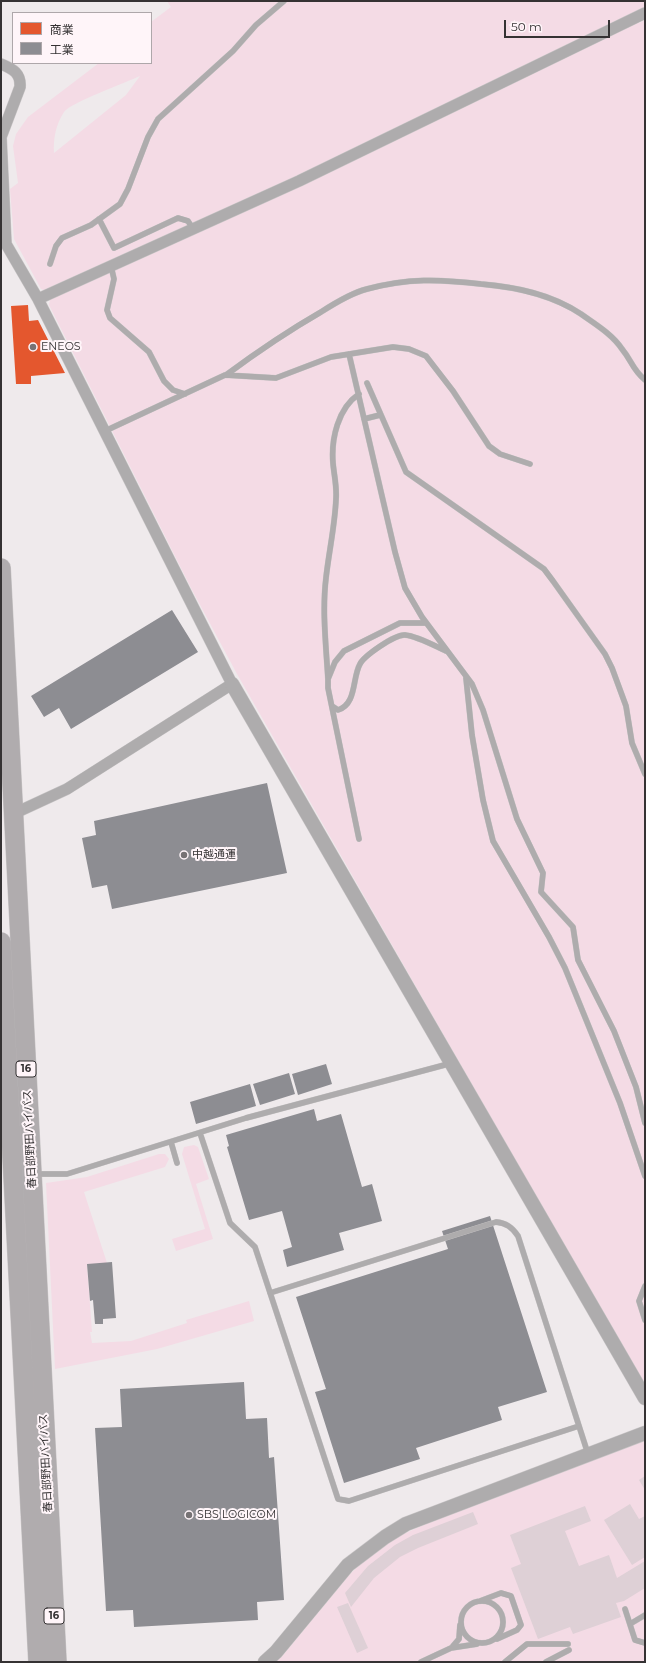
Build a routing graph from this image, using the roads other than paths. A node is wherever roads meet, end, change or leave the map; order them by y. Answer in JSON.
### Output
{"nodes":[{"id":1,"x":284,"y":1,"type":"edge"},
{"id":2,"x":645,"y":13,"type":"edge"},
{"id":3,"x":1,"y":64,"type":"edge"},
{"id":4,"x":98,"y":219,"type":"junction"},
{"id":5,"x":193,"y":229,"type":"junction"},
{"id":6,"x":50,"y":264,"type":"dead end"},
{"id":7,"x":111,"y":266,"type":"junction"},
{"id":8,"x":38,"y":299,"type":"junction"},
{"id":9,"x":349,"y":354,"type":"junction"},
{"id":10,"x":225,"y":375,"type":"junction"},
{"id":11,"x":645,"y":380,"type":"edge"},
{"id":12,"x":367,"y":383,"type":"dead end"},
{"id":13,"x":185,"y":394,"type":"junction"},
{"id":14,"x":359,"y":394,"type":"junction"},
{"id":15,"x":380,"y":415,"type":"junction"},
{"id":16,"x":364,"y":419,"type":"junction"},
{"id":17,"x":105,"y":431,"type":"junction"},
{"id":18,"x":530,"y":464,"type":"dead end"},
{"id":19,"x":1,"y":568,"type":"edge"},
{"id":20,"x":426,"y":623,"type":"junction"},
{"id":21,"x":447,"y":651,"type":"junction"},
{"id":22,"x":466,"y":676,"type":"junction"},
{"id":23,"x":328,"y":678,"type":"junction"},
{"id":24,"x":232,"y":684,"type":"junction"},
{"id":25,"x":332,"y":706,"type":"junction"},
{"id":26,"x":645,"y":774,"type":"edge"},
{"id":27,"x":13,"y":814,"type":"junction"},
{"id":28,"x":359,"y":839,"type":"dead end"},
{"id":29,"x":1,"y":942,"type":"edge"},
{"id":30,"x":452,"y":1063,"type":"junction"},
{"id":31,"x":645,"y":1123,"type":"edge"},
{"id":32,"x":200,"y":1133,"type":"junction"},
{"id":33,"x":171,"y":1142,"type":"junction"},
{"id":34,"x":177,"y":1163,"type":"dead end"},
{"id":35,"x":32,"y":1174,"type":"junction"},
{"id":36,"x":645,"y":1176,"type":"edge"},
{"id":37,"x":645,"y":1286,"type":"edge"},
{"id":38,"x":270,"y":1293,"type":"junction"},
{"id":39,"x":645,"y":1320,"type":"edge"},
{"id":40,"x":645,"y":1398,"type":"edge"},
{"id":41,"x":579,"y":1426,"type":"junction"},
{"id":42,"x":645,"y":1433,"type":"edge"},
{"id":43,"x":588,"y":1455,"type":"junction"},
{"id":44,"x":478,"y":1601,"type":"junction"},
{"id":45,"x":625,"y":1609,"type":"dead end"},
{"id":46,"x":645,"y":1615,"type":"edge"},
{"id":47,"x":461,"y":1620,"type":"junction"},
{"id":48,"x":630,"y":1624,"type":"junction"},
{"id":49,"x":489,"y":1642,"type":"junction"},
{"id":50,"x":482,"y":1643,"type":"junction"},
{"id":51,"x":645,"y":1643,"type":"edge"},
{"id":52,"x":451,"y":1648,"type":"junction"},
{"id":53,"x":38,"y":1662,"type":"edge"},
{"id":54,"x":57,"y":1662,"type":"edge"},
{"id":55,"x":265,"y":1662,"type":"edge"},
{"id":56,"x":421,"y":1662,"type":"edge"},
{"id":57,"x":505,"y":1662,"type":"edge"},
{"id":58,"x":546,"y":1662,"type":"edge"}],
"edges":[{"from":1,"to":4,"type":"lane"},
{"from":2,"to":5,"type":"street"},
{"from":3,"to":8,"type":"street"},
{"from":4,"to":5,"type":"lane"},
{"from":4,"to":6,"type":"lane"},
{"from":5,"to":7,"type":"street"},
{"from":7,"to":8,"type":"street"},
{"from":7,"to":13,"type":"lane"},
{"from":8,"to":17,"type":"street"},
{"from":9,"to":10,"type":"lane"},
{"from":9,"to":14,"type":"lane"},
{"from":9,"to":18,"type":"lane"},
{"from":10,"to":11,"type":"lane"},
{"from":10,"to":13,"type":"lane"},
{"from":12,"to":15,"type":"lane"},
{"from":13,"to":17,"type":"lane"},
{"from":14,"to":16,"type":"lane"},
{"from":14,"to":23,"type":"lane"},
{"from":15,"to":16,"type":"lane"},
{"from":15,"to":26,"type":"lane"},
{"from":16,"to":20,"type":"lane"},
{"from":17,"to":24,"type":"street"},
{"from":19,"to":27,"type":"highway","name":"春日部野田バイパス","number":"16"},
{"from":20,"to":21,"type":"lane"},
{"from":20,"to":23,"type":"lane"},
{"from":21,"to":22,"type":"lane"},
{"from":21,"to":25,"type":"lane"},
{"from":22,"to":31,"type":"lane"},
{"from":22,"to":36,"type":"lane"},
{"from":23,"to":25,"type":"lane"},
{"from":24,"to":27,"type":"street"},
{"from":24,"to":30,"type":"street"},
{"from":25,"to":28,"type":"lane"},
{"from":27,"to":35,"type":"highway","name":"春日部野田バイパス","number":"16"},
{"from":29,"to":53,"type":"highway","name":"春日部野田バイパス","number":"16"},
{"from":30,"to":32,"type":"lane"},
{"from":30,"to":40,"type":"street"},
{"from":32,"to":33,"type":"lane"},
{"from":32,"to":38,"type":"lane"},
{"from":33,"to":34,"type":"lane"},
{"from":33,"to":35,"type":"lane"},
{"from":35,"to":54,"type":"highway","name":"春日部野田バイパス","number":"16"},
{"from":37,"to":39,"type":"lane"},
{"from":38,"to":41,"type":"lane"},
{"from":38,"to":41,"type":"lane"},
{"from":41,"to":43,"type":"lane"},
{"from":42,"to":43,"type":"street"},
{"from":43,"to":55,"type":"street"},
{"from":44,"to":47,"type":"lane"},
{"from":44,"to":49,"type":"lane"},
{"from":44,"to":49,"type":"lane"},
{"from":45,"to":48,"type":"lane"},
{"from":46,"to":48,"type":"lane"},
{"from":47,"to":50,"type":"lane"},
{"from":47,"to":52,"type":"lane"},
{"from":48,"to":51,"type":"lane"},
{"from":49,"to":50,"type":"lane"},
{"from":50,"to":52,"type":"lane"},
{"from":52,"to":56,"type":"lane"},
{"from":57,"to":58,"type":"lane"}]}
